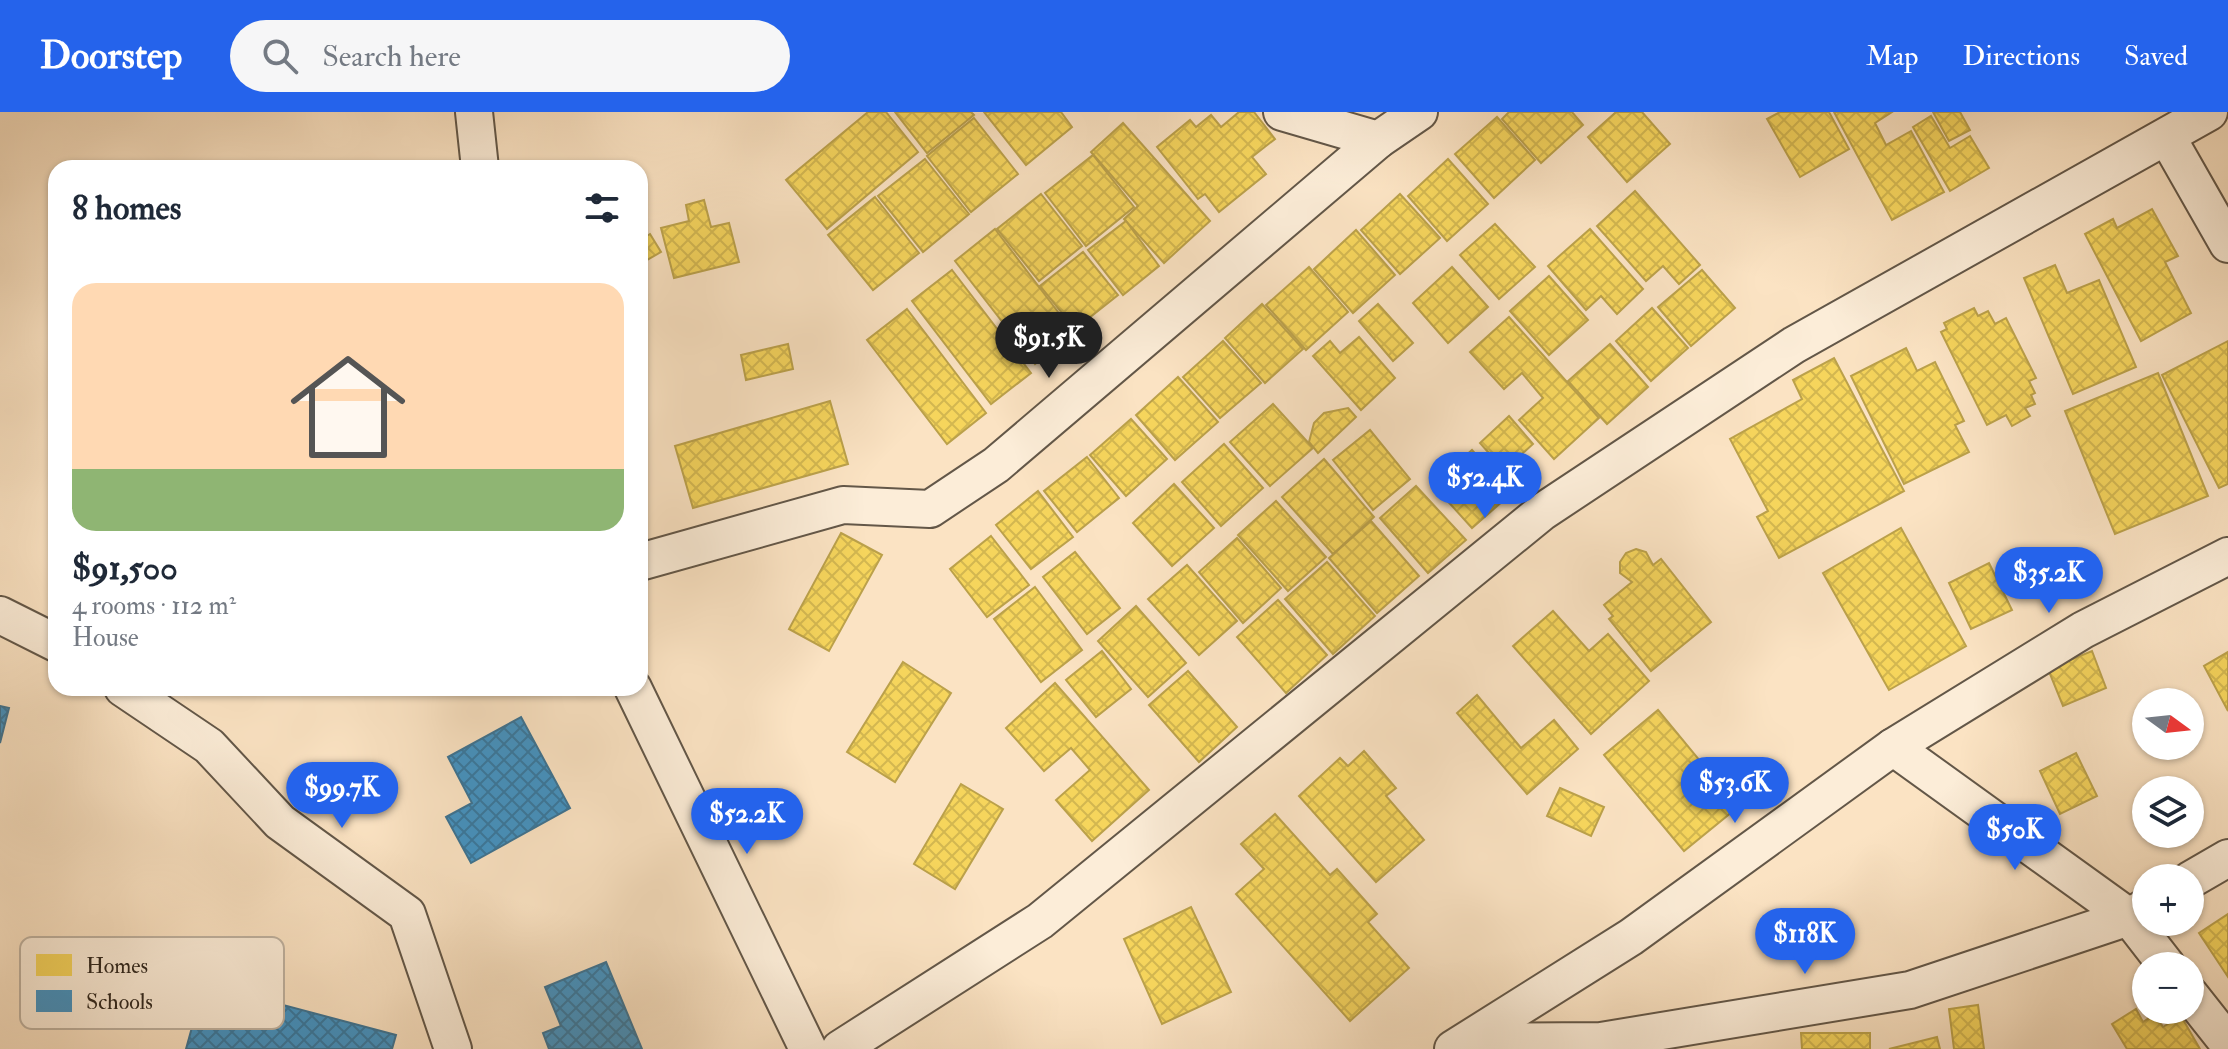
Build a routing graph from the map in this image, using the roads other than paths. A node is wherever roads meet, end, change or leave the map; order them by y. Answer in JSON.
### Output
{"nodes":[{"id":1,"x":474,"y":112,"type":"edge"},
{"id":2,"x":1282,"y":112,"type":"edge"},
{"id":3,"x":1419,"y":112,"type":"edge"},
{"id":4,"x":2209,"y":112,"type":"edge"},
{"id":5,"x":2167,"y":137,"type":"junction"},
{"id":6,"x":1378,"y":140,"type":"junction"},
{"id":7,"x":479,"y":160,"type":"edge"},
{"id":8,"x":2228,"y":244,"type":"edge"},
{"id":9,"x":2228,"y":556,"type":"edge"},
{"id":10,"x":648,"y":560,"type":"edge"},
{"id":11,"x":0,"y":615,"type":"edge"},
{"id":12,"x":48,"y":639,"type":"edge"},
{"id":13,"x":135,"y":696,"type":"edge"},
{"id":14,"x":637,"y":696,"type":"edge"},
{"id":15,"x":1893,"y":747,"type":"junction"},
{"id":16,"x":2228,"y":858,"type":"edge"},
{"id":17,"x":2204,"y":872,"type":"edge"},
{"id":18,"x":2132,"y":909,"type":"edge"},
{"id":19,"x":2132,"y":914,"type":"edge"},
{"id":20,"x":2204,"y":1013,"type":"edge"},
{"id":21,"x":2228,"y":1043,"type":"edge"},
{"id":22,"x":1460,"y":1046,"type":"edge"},
{"id":23,"x":453,"y":1049,"type":"edge"},
{"id":24,"x":808,"y":1049,"type":"edge"},
{"id":25,"x":840,"y":1049,"type":"edge"}],
"edges":[{"from":1,"to":7,"type":"street"},
{"from":2,"to":6,"type":"street"},
{"from":3,"to":6,"type":"street"},
{"from":4,"to":5,"type":"street"},
{"from":5,"to":8,"type":"street"},
{"from":5,"to":25,"type":"street"},
{"from":6,"to":10,"type":"street"},
{"from":9,"to":15,"type":"street"},
{"from":11,"to":12,"type":"street"},
{"from":13,"to":23,"type":"street"},
{"from":14,"to":24,"type":"street"},
{"from":15,"to":18,"type":"street"},
{"from":15,"to":22,"type":"street"},
{"from":16,"to":17,"type":"street"},
{"from":19,"to":22,"type":"street"},
{"from":20,"to":21,"type":"street"}]}
